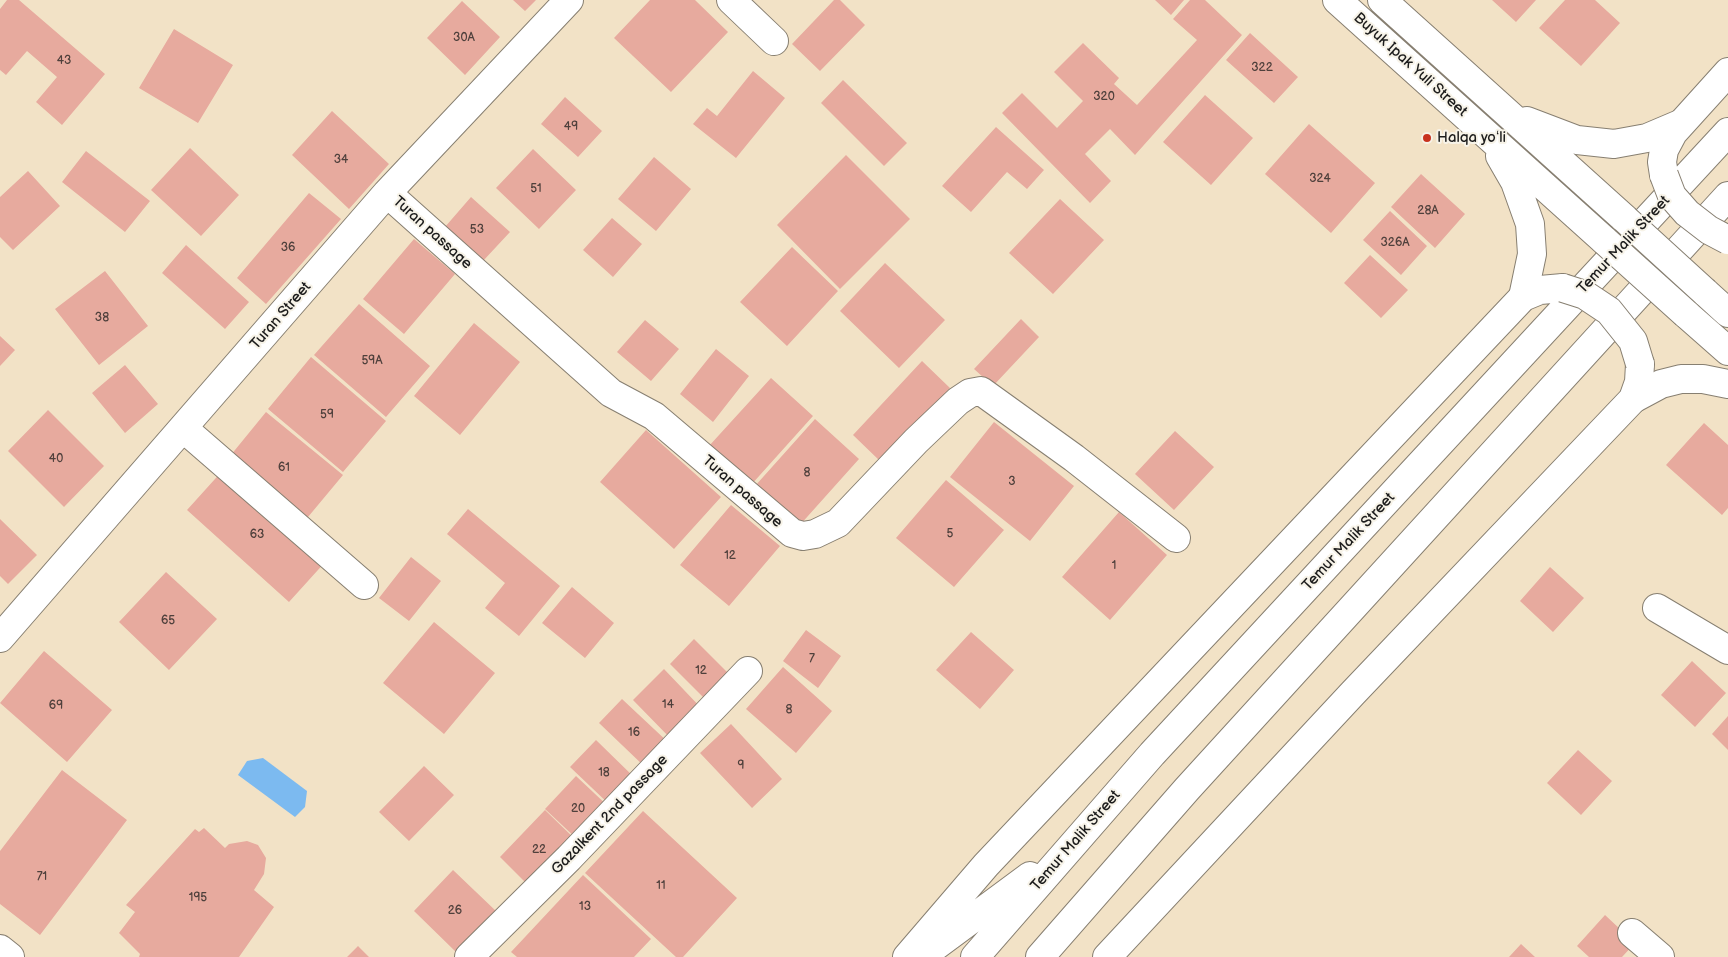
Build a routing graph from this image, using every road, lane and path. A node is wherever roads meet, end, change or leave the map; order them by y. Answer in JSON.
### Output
{"nodes":[{"id":1,"x":569,"y":0,"type":"edge"},
{"id":2,"x":731,"y":0,"type":"edge"},
{"id":3,"x":1336,"y":0,"type":"edge"},
{"id":4,"x":1382,"y":0,"type":"edge"},
{"id":5,"x":774,"y":40,"type":"dead end"},
{"id":6,"x":1728,"y":72,"type":"edge"},
{"id":7,"x":1499,"y":106,"type":"junction"},
{"id":8,"x":1680,"y":124,"type":"junction"},
{"id":9,"x":1482,"y":130,"type":"junction"},
{"id":10,"x":1728,"y":132,"type":"edge"},
{"id":11,"x":387,"y":193,"type":"junction"},
{"id":12,"x":1728,"y":196,"type":"edge"},
{"id":13,"x":1728,"y":240,"type":"edge"},
{"id":14,"x":1523,"y":297,"type":"junction"},
{"id":15,"x":1728,"y":313,"type":"edge"},
{"id":16,"x":1728,"y":351,"type":"edge"},
{"id":17,"x":1728,"y":384,"type":"edge"},
{"id":18,"x":1633,"y":399,"type":"junction"},
{"id":19,"x":183,"y":428,"type":"junction"},
{"id":20,"x":1176,"y":538,"type":"dead end"},
{"id":21,"x":364,"y":585,"type":"dead end"},
{"id":22,"x":1657,"y":608,"type":"dead end"},
{"id":23,"x":0,"y":638,"type":"edge"},
{"id":24,"x":1728,"y":650,"type":"edge"},
{"id":25,"x":748,"y":671,"type":"dead end"},
{"id":26,"x":1073,"y":844,"type":"junction"},
{"id":27,"x":1632,"y":933,"type":"dead end"},
{"id":28,"x":0,"y":950,"type":"edge"},
{"id":29,"x":10,"y":957,"type":"edge"},
{"id":30,"x":470,"y":957,"type":"edge"},
{"id":31,"x":907,"y":957,"type":"edge"},
{"id":32,"x":921,"y":957,"type":"edge"},
{"id":33,"x":975,"y":957,"type":"edge"},
{"id":34,"x":1040,"y":957,"type":"edge"},
{"id":35,"x":1107,"y":957,"type":"edge"},
{"id":36,"x":1660,"y":957,"type":"edge"}],
"edges":[{"from":1,"to":11,"type":"main road","name":"Turan Street"},
{"from":2,"to":5,"type":"main road"},
{"from":3,"to":9,"type":"main road","name":"Buyuk Ipak Yuli Street"},
{"from":4,"to":7,"type":"main road","name":"Buyuk Ipak Yuli Street"},
{"from":6,"to":8,"type":"main road"},
{"from":7,"to":8,"type":"main road"},
{"from":7,"to":15,"type":"main road","name":"Buyuk Ipak Yuli Street","bridge":true},
{"from":8,"to":13,"type":"main road","bridge":true},
{"from":9,"to":14,"type":"main road"},
{"from":9,"to":16,"type":"main road","name":"Buyuk Ipak Yuli Street","bridge":true},
{"from":10,"to":26,"type":"main road","name":"Temur Malik Street"},
{"from":11,"to":19,"type":"main road","name":"Turan Street"},
{"from":11,"to":20,"type":"main road","name":"Turan passage"},
{"from":12,"to":34,"type":"main road"},
{"from":14,"to":18,"type":"main road","bridge":true},
{"from":14,"to":31,"type":"main road"},
{"from":17,"to":18,"type":"main road"},
{"from":18,"to":35,"type":"main road"},
{"from":19,"to":21,"type":"main road"},
{"from":19,"to":23,"type":"main road","name":"Turan Street"},
{"from":22,"to":24,"type":"main road"},
{"from":25,"to":30,"type":"main road","name":"Gazalkent 2nd passage"},
{"from":26,"to":32,"type":"main road"},
{"from":26,"to":33,"type":"main road","name":"Temur Malik Street"},
{"from":27,"to":36,"type":"main road"},
{"from":28,"to":29,"type":"main road"}]}
